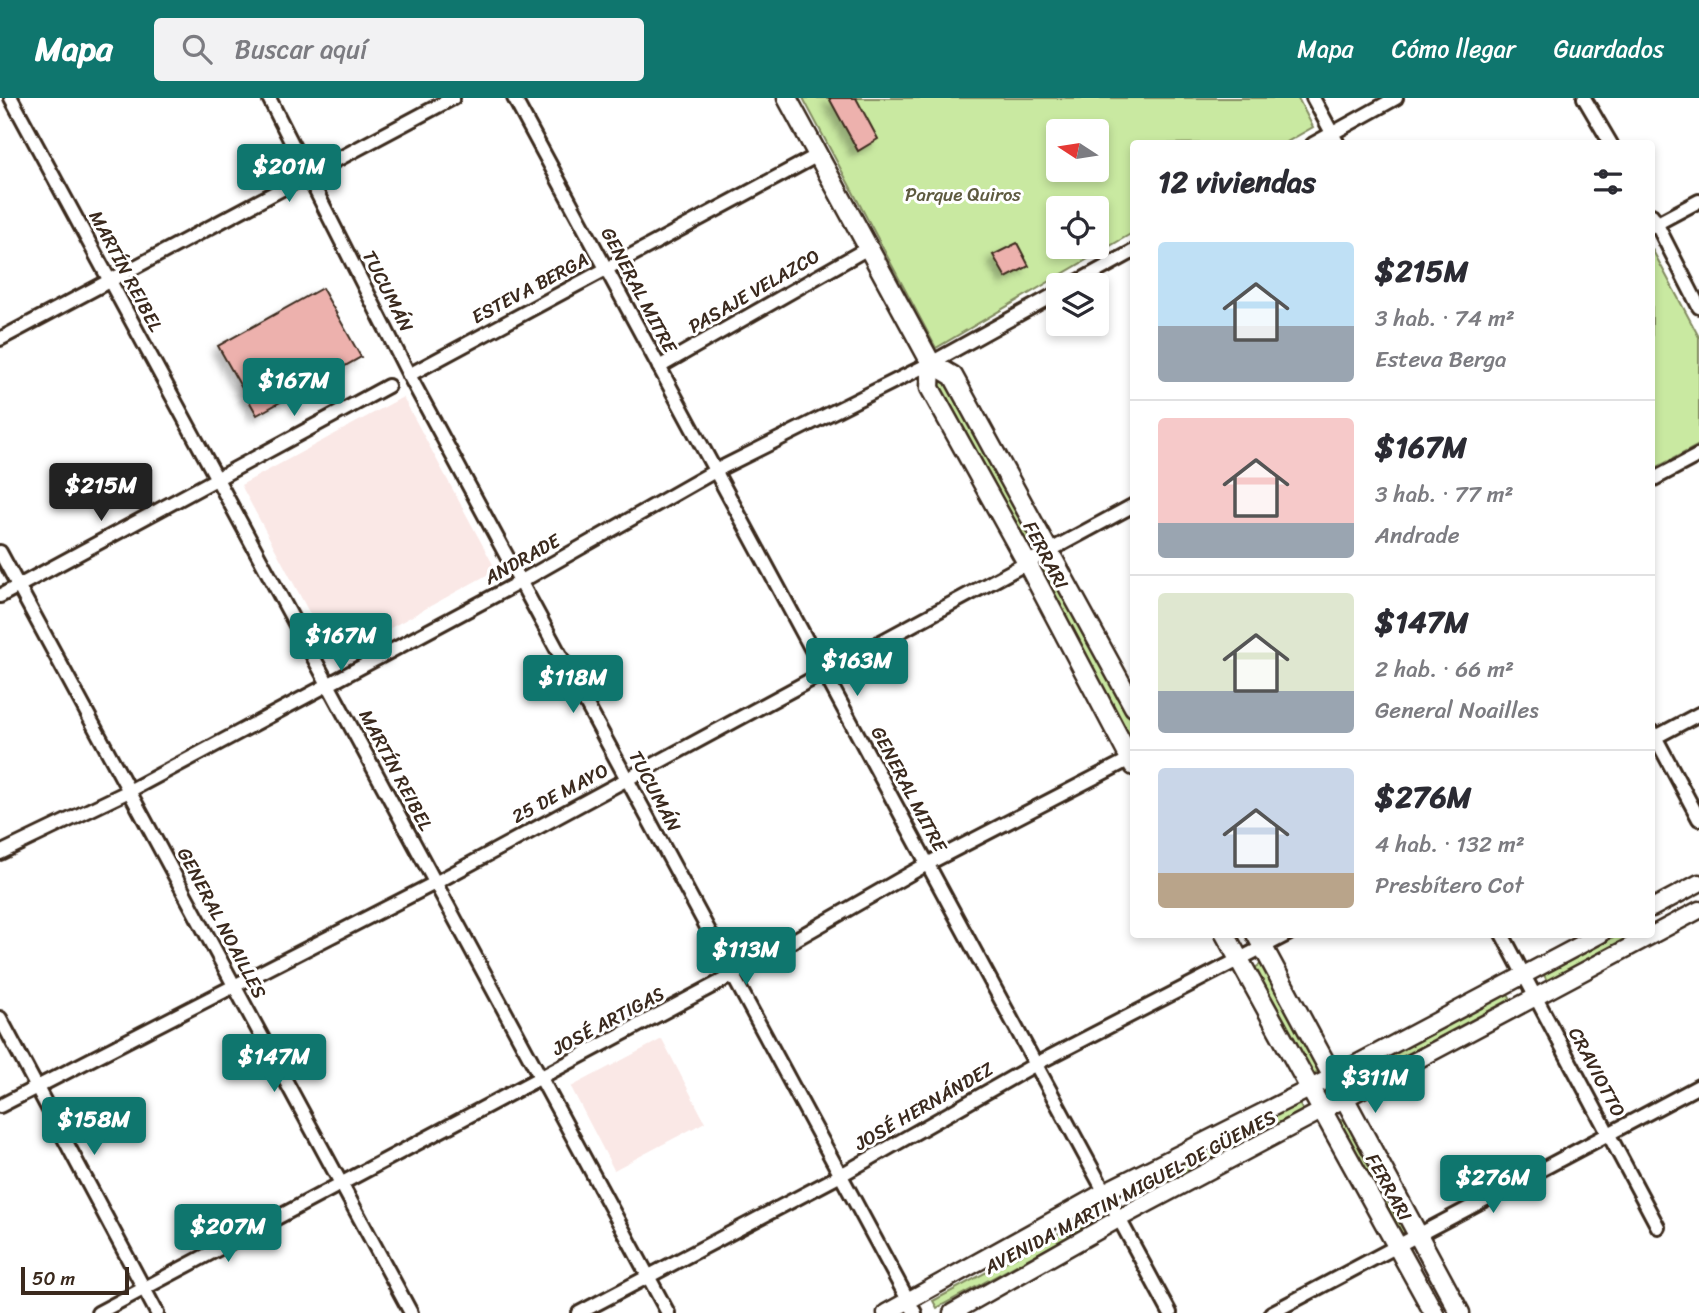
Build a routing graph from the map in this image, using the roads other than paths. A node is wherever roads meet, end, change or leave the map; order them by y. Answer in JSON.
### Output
{"nodes":[{"id":1,"x":11,"y":98,"type":"edge"},
{"id":2,"x":269,"y":98,"type":"edge"},
{"id":3,"x":453,"y":98,"type":"edge"},
{"id":4,"x":514,"y":98,"type":"edge"},
{"id":5,"x":787,"y":98,"type":"edge"},
{"id":6,"x":1313,"y":98,"type":"edge"},
{"id":7,"x":1396,"y":98,"type":"edge"},
{"id":8,"x":1584,"y":98,"type":"edge"},
{"id":9,"x":1335,"y":138,"type":"edge"},
{"id":10,"x":1609,"y":140,"type":"edge"},
{"id":11,"x":818,"y":155,"type":"junction"},
{"id":12,"x":308,"y":175,"type":"junction"},
{"id":13,"x":1699,"y":201,"type":"edge"},
{"id":14,"x":1655,"y":221,"type":"edge"},
{"id":15,"x":1655,"y":223,"type":"edge"},
{"id":16,"x":868,"y":248,"type":"junction"},
{"id":17,"x":1130,"y":253,"type":"edge"},
{"id":18,"x":606,"y":268,"type":"junction"},
{"id":19,"x":1094,"y":273,"type":"edge"},
{"id":20,"x":110,"y":281,"type":"junction"},
{"id":21,"x":1046,"y":299,"type":"edge"},
{"id":22,"x":1699,"y":307,"type":"edge"},
{"id":23,"x":0,"y":340,"type":"edge"},
{"id":24,"x":931,"y":363,"type":"junction"},
{"id":25,"x":659,"y":367,"type":"junction"},
{"id":26,"x":409,"y":375,"type":"junction"},
{"id":27,"x":388,"y":386,"type":"dead end"},
{"id":28,"x":1699,"y":455,"type":"edge"},
{"id":29,"x":715,"y":471,"type":"junction"},
{"id":30,"x":1655,"y":478,"type":"edge"},
{"id":31,"x":217,"y":479,"type":"junction"},
{"id":32,"x":1130,"y":507,"type":"edge"},
{"id":33,"x":0,"y":551,"type":"edge"},
{"id":34,"x":1050,"y":551,"type":"junction"},
{"id":35,"x":1027,"y":563,"type":"junction"},
{"id":36,"x":520,"y":582,"type":"junction"},
{"id":37,"x":19,"y":586,"type":"junction"},
{"id":38,"x":0,"y":596,"type":"edge"},
{"id":39,"x":824,"y":673,"type":"junction"},
{"id":40,"x":328,"y":685,"type":"junction"},
{"id":41,"x":1130,"y":700,"type":"edge"},
{"id":42,"x":1699,"y":714,"type":"edge"},
{"id":43,"x":1655,"y":735,"type":"edge"},
{"id":44,"x":1655,"y":740,"type":"edge"},
{"id":45,"x":1130,"y":755,"type":"edge"},
{"id":46,"x":1130,"y":763,"type":"edge"},
{"id":47,"x":627,"y":779,"type":"junction"},
{"id":48,"x":129,"y":791,"type":"junction"},
{"id":49,"x":1699,"y":818,"type":"edge"},
{"id":50,"x":0,"y":852,"type":"edge"},
{"id":51,"x":928,"y":864,"type":"junction"},
{"id":52,"x":435,"y":883,"type":"junction"},
{"id":53,"x":1699,"y":883,"type":"edge"},
{"id":54,"x":1655,"y":906,"type":"edge"},
{"id":55,"x":1699,"y":911,"type":"edge"},
{"id":56,"x":1655,"y":935,"type":"edge"},
{"id":57,"x":1227,"y":938,"type":"edge"},
{"id":58,"x":1504,"y":938,"type":"edge"},
{"id":59,"x":1593,"y":938,"type":"edge"},
{"id":60,"x":1649,"y":938,"type":"edge"},
{"id":61,"x":1260,"y":941,"type":"edge"},
{"id":62,"x":1240,"y":961,"type":"junction"},
{"id":63,"x":733,"y":975,"type":"junction"},
{"id":64,"x":1524,"y":975,"type":"junction"},
{"id":65,"x":235,"y":986,"type":"junction"},
{"id":66,"x":1536,"y":999,"type":"junction"},
{"id":67,"x":0,"y":1018,"type":"edge"},
{"id":68,"x":1036,"y":1064,"type":"junction"},
{"id":69,"x":1333,"y":1076,"type":"junction"},
{"id":70,"x":541,"y":1079,"type":"junction"},
{"id":71,"x":37,"y":1085,"type":"junction"},
{"id":72,"x":1699,"y":1086,"type":"edge"},
{"id":73,"x":1311,"y":1088,"type":"junction"},
{"id":74,"x":1346,"y":1101,"type":"junction"},
{"id":75,"x":0,"y":1106,"type":"edge"},
{"id":76,"x":1324,"y":1112,"type":"junction"},
{"id":77,"x":1609,"y":1135,"type":"junction"},
{"id":78,"x":841,"y":1175,"type":"junction"},
{"id":79,"x":342,"y":1186,"type":"junction"},
{"id":80,"x":1104,"y":1192,"type":"junction"},
{"id":81,"x":1120,"y":1218,"type":"junction"},
{"id":82,"x":1658,"y":1227,"type":"dead end"},
{"id":83,"x":1419,"y":1235,"type":"junction"},
{"id":84,"x":1398,"y":1248,"type":"junction"},
{"id":85,"x":648,"y":1276,"type":"junction"},
{"id":86,"x":144,"y":1289,"type":"junction"},
{"id":87,"x":912,"y":1307,"type":"edge"},
{"id":88,"x":98,"y":1313,"type":"edge"},
{"id":89,"x":158,"y":1313,"type":"edge"},
{"id":90,"x":411,"y":1313,"type":"edge"},
{"id":91,"x":579,"y":1313,"type":"edge"},
{"id":92,"x":668,"y":1313,"type":"edge"},
{"id":93,"x":886,"y":1313,"type":"edge"},
{"id":94,"x":952,"y":1313,"type":"edge"},
{"id":95,"x":1170,"y":1313,"type":"edge"},
{"id":96,"x":1271,"y":1313,"type":"edge"},
{"id":97,"x":1434,"y":1313,"type":"edge"},
{"id":98,"x":1461,"y":1313,"type":"edge"}],
"edges":[{"from":1,"to":20,"type":"street","name":"MARTÍN REIBEL"},
{"from":2,"to":12,"type":"street","name":"TUCUMÁN"},
{"from":3,"to":12,"type":"street"},
{"from":4,"to":18,"type":"street","name":"GENERAL MITRE"},
{"from":5,"to":11,"type":"main road","name":"FERRARI"},
{"from":6,"to":9,"type":"street"},
{"from":7,"to":9,"type":"street"},
{"from":8,"to":10,"type":"street"},
{"from":11,"to":16,"type":"main road","name":"FERRARI"},
{"from":11,"to":18,"type":"street","name":"ESTEVA BERGA"},
{"from":12,"to":20,"type":"street"},
{"from":12,"to":26,"type":"street","name":"TUCUMÁN"},
{"from":13,"to":14,"type":"street"},
{"from":15,"to":22,"type":"street"},
{"from":16,"to":24,"type":"main road","name":"FERRARI"},
{"from":16,"to":25,"type":"street","name":"PASAJE VELAZCO"},
{"from":17,"to":19,"type":"street"},
{"from":18,"to":25,"type":"street","name":"GENERAL MITRE"},
{"from":18,"to":26,"type":"street","name":"ESTEVA BERGA"},
{"from":20,"to":23,"type":"street"},
{"from":20,"to":31,"type":"street","name":"MARTÍN REIBEL"},
{"from":21,"to":24,"type":"street","name":"ANDRADE"},
{"from":24,"to":29,"type":"street","name":"ANDRADE"},
{"from":24,"to":34,"type":"main road","name":"FERRARI"},
{"from":24,"to":35,"type":"main road","name":"FERRARI"},
{"from":25,"to":29,"type":"street","name":"GENERAL MITRE"},
{"from":26,"to":36,"type":"street","name":"TUCUMÁN"},
{"from":27,"to":31,"type":"street"},
{"from":28,"to":30,"type":"street"},
{"from":29,"to":36,"type":"street","name":"ANDRADE"},
{"from":29,"to":39,"type":"street","name":"GENERAL MITRE"},
{"from":31,"to":37,"type":"street"},
{"from":31,"to":40,"type":"street","name":"MARTÍN REIBEL"},
{"from":32,"to":34,"type":"street","name":"25 DE MAYO"},
{"from":33,"to":37,"type":"street","name":"GENERAL NOAILLES"},
{"from":34,"to":35,"type":"street","name":"25 DE MAYO"},
{"from":34,"to":41,"type":"main road","name":"FERRARI"},
{"from":35,"to":39,"type":"street","name":"25 DE MAYO"},
{"from":35,"to":45,"type":"main road","name":"FERRARI"},
{"from":36,"to":40,"type":"street","name":"ANDRADE"},
{"from":36,"to":47,"type":"street","name":"TUCUMÁN"},
{"from":37,"to":38,"type":"street"},
{"from":37,"to":48,"type":"street","name":"GENERAL NOAILLES"},
{"from":39,"to":47,"type":"street","name":"25 DE MAYO"},
{"from":39,"to":51,"type":"street","name":"GENERAL MITRE"},
{"from":40,"to":48,"type":"street","name":"ANDRADE"},
{"from":40,"to":52,"type":"street","name":"MARTÍN REIBEL"},
{"from":42,"to":43,"type":"street"},
{"from":44,"to":49,"type":"street"},
{"from":46,"to":51,"type":"street","name":"JOSÉ ARTIGAS"},
{"from":47,"to":52,"type":"street","name":"25 DE MAYO"},
{"from":47,"to":63,"type":"street","name":"TUCUMÁN"},
{"from":48,"to":50,"type":"street","name":"ANDRADE"},
{"from":48,"to":65,"type":"street","name":"GENERAL NOAILLES"},
{"from":51,"to":63,"type":"street","name":"JOSÉ ARTIGAS"},
{"from":51,"to":68,"type":"street","name":"GENERAL MITRE"},
{"from":52,"to":65,"type":"street","name":"25 DE MAYO"},
{"from":52,"to":70,"type":"street","name":"MARTÍN REIBEL"},
{"from":53,"to":54,"type":"street"},
{"from":55,"to":56,"type":"street","name":"AVENIDA MARTIN MIGUEL DE GÜEMES"},
{"from":57,"to":62,"type":"main road","name":"FERRARI"},
{"from":58,"to":64,"type":"street","name":"CRAVIOTTO"},
{"from":59,"to":64,"type":"street","name":"AVENIDA MARTIN MIGUEL DE GÜEMES"},
{"from":60,"to":66,"type":"street","name":"AVENIDA MARTIN MIGUEL DE GÜEMES"},
{"from":61,"to":62,"type":"street","name":"JOSÉ HERNÁNDEZ"},
{"from":61,"to":69,"type":"main road","name":"FERRARI"},
{"from":62,"to":68,"type":"street","name":"JOSÉ HERNÁNDEZ"},
{"from":62,"to":73,"type":"main road","name":"FERRARI"},
{"from":63,"to":70,"type":"street","name":"JOSÉ ARTIGAS"},
{"from":63,"to":78,"type":"street","name":"TUCUMÁN"},
{"from":64,"to":66,"type":"street","name":"CRAVIOTTO"},
{"from":64,"to":69,"type":"street","name":"AVENIDA MARTIN MIGUEL DE GÜEMES"},
{"from":65,"to":71,"type":"street","name":"25 DE MAYO"},
{"from":65,"to":79,"type":"street","name":"GENERAL NOAILLES"},
{"from":66,"to":74,"type":"street","name":"AVENIDA MARTIN MIGUEL DE GÜEMES"},
{"from":66,"to":77,"type":"street","name":"CRAVIOTTO"},
{"from":67,"to":71,"type":"street"},
{"from":68,"to":78,"type":"street","name":"JOSÉ HERNÁNDEZ"},
{"from":68,"to":80,"type":"street","name":"GENERAL MITRE"},
{"from":69,"to":73,"type":"street","name":"AVENIDA MARTIN MIGUEL DE GÜEMES"},
{"from":69,"to":74,"type":"main road","name":"FERRARI"},
{"from":70,"to":79,"type":"street","name":"JOSÉ ARTIGAS"},
{"from":70,"to":85,"type":"street","name":"MARTÍN REIBEL"},
{"from":71,"to":75,"type":"street","name":"25 DE MAYO"},
{"from":71,"to":86,"type":"street"},
{"from":72,"to":77,"type":"street"},
{"from":73,"to":76,"type":"main road","name":"FERRARI"},
{"from":73,"to":80,"type":"street","name":"AVENIDA MARTIN MIGUEL DE GÜEMES"},
{"from":74,"to":76,"type":"street","name":"AVENIDA MARTIN MIGUEL DE GÜEMES"},
{"from":74,"to":83,"type":"main road","name":"FERRARI"},
{"from":76,"to":81,"type":"street","name":"AVENIDA MARTIN MIGUEL DE GÜEMES"},
{"from":76,"to":84,"type":"main road","name":"FERRARI"},
{"from":77,"to":82,"type":"street","name":"CRAVIOTTO"},
{"from":77,"to":83,"type":"street"},
{"from":78,"to":85,"type":"street","name":"JOSÉ HERNÁNDEZ"},
{"from":78,"to":87,"type":"street","name":"TUCUMÁN"},
{"from":79,"to":86,"type":"street","name":"JOSÉ ARTIGAS"},
{"from":79,"to":90,"type":"street","name":"GENERAL NOAILLES"},
{"from":80,"to":81,"type":"street","name":"GENERAL MITRE"},
{"from":80,"to":87,"type":"street","name":"AVENIDA MARTIN MIGUEL DE GÜEMES"},
{"from":81,"to":94,"type":"street","name":"AVENIDA MARTIN MIGUEL DE GÜEMES"},
{"from":81,"to":95,"type":"street","name":"GENERAL MITRE"},
{"from":83,"to":84,"type":"street"},
{"from":83,"to":98,"type":"main road","name":"FERRARI"},
{"from":84,"to":96,"type":"street"},
{"from":84,"to":97,"type":"main road","name":"FERRARI"},
{"from":85,"to":91,"type":"street","name":"JOSÉ HERNÁNDEZ"},
{"from":85,"to":92,"type":"street","name":"MARTÍN REIBEL"},
{"from":86,"to":88,"type":"street","name":"JOSÉ ARTIGAS"},
{"from":86,"to":89,"type":"street"},
{"from":87,"to":93,"type":"street","name":"AVENIDA MARTIN MIGUEL DE GÜEMES"}]}
